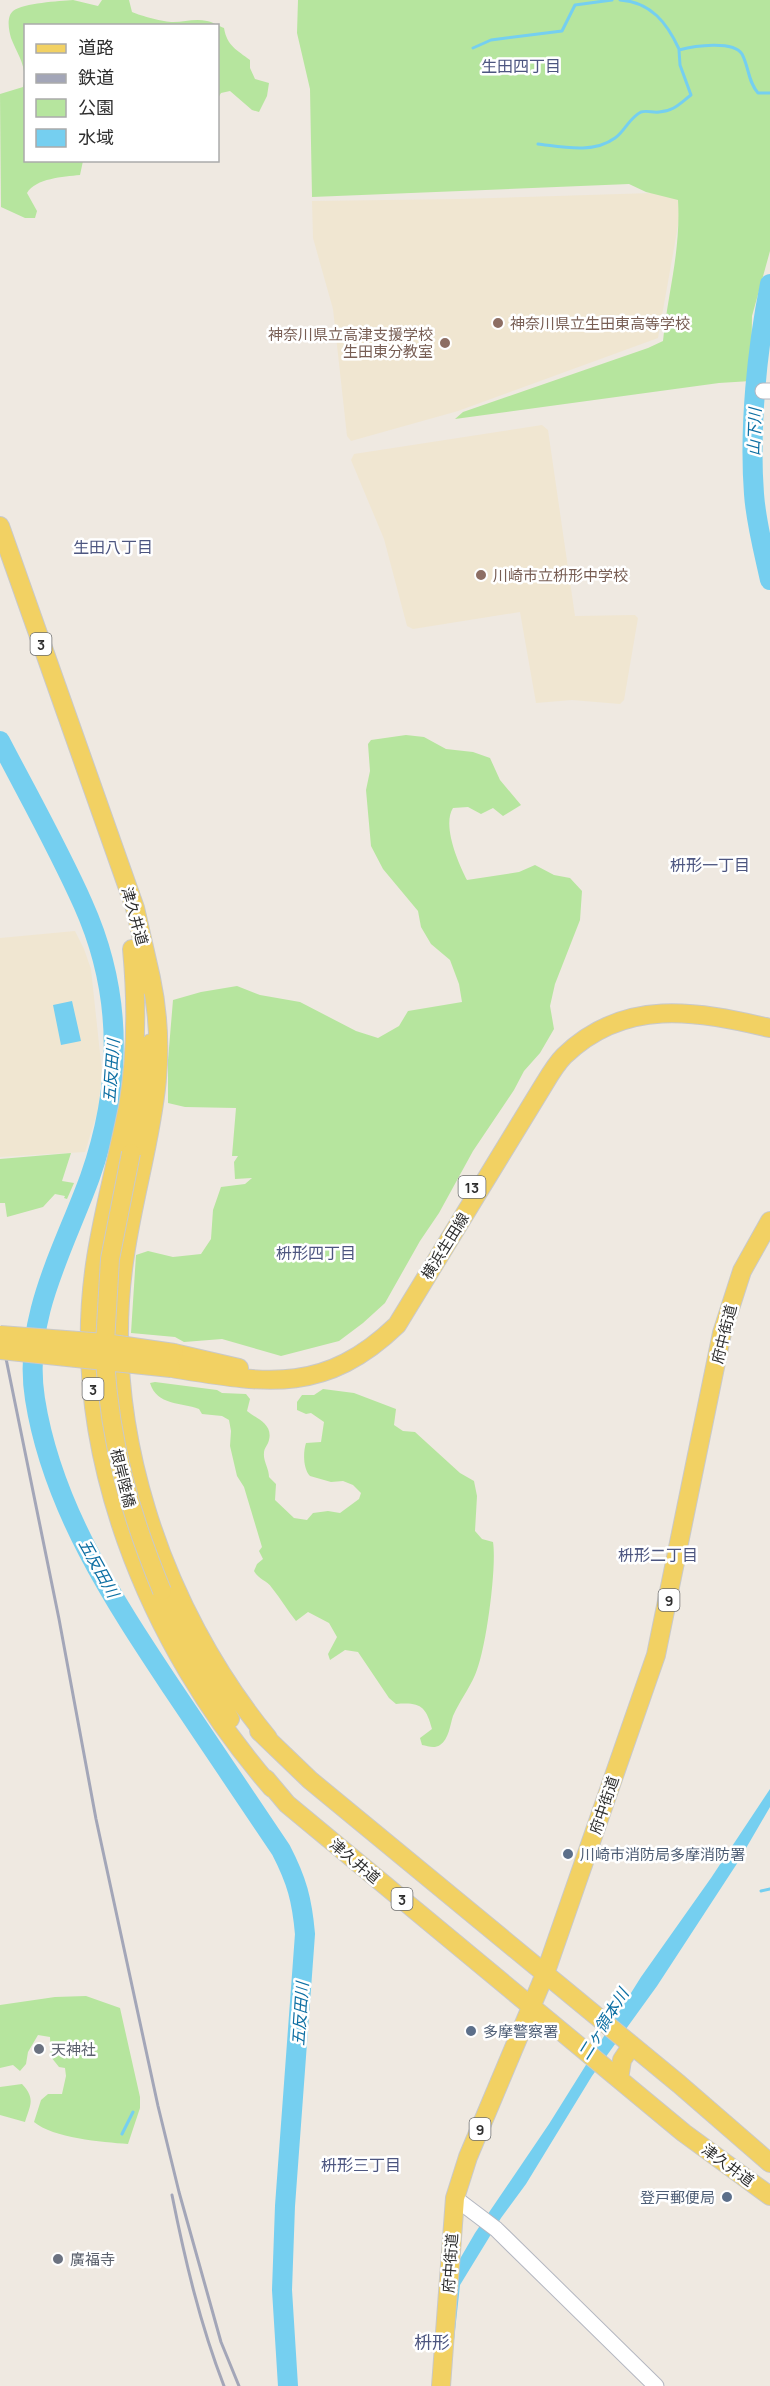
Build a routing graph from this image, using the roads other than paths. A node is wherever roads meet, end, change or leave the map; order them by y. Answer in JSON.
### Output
{"nodes":[{"id":1,"x":0,"y":526,"type":"edge"},
{"id":2,"x":82,"y":763,"type":"junction"},
{"id":3,"x":132,"y":949,"type":"junction"},
{"id":4,"x":151,"y":978,"type":"junction"},
{"id":5,"x":770,"y":1018,"type":"edge"},
{"id":6,"x":770,"y":1028,"type":"edge"},
{"id":7,"x":144,"y":1076,"type":"junction"},
{"id":8,"x":131,"y":1153,"type":"joint"},
{"id":9,"x":770,"y":1221,"type":"edge"},
{"id":10,"x":98,"y":1250,"type":"junction"},
{"id":11,"x":125,"y":1255,"type":"junction"},
{"id":12,"x":0,"y":1335,"type":"edge"},
{"id":13,"x":0,"y":1350,"type":"edge"},
{"id":14,"x":105,"y":1352,"type":"junction"},
{"id":15,"x":172,"y":1361,"type":"junction"},
{"id":16,"x":137,"y":1476,"type":"junction"},
{"id":17,"x":111,"y":1484,"type":"junction"},
{"id":18,"x":143,"y":1499,"type":"junction"},
{"id":19,"x":118,"y":1510,"type":"junction"},
{"id":20,"x":162,"y":1591,"type":"joint"},
{"id":21,"x":211,"y":1683,"type":"junction"},
{"id":22,"x":268,"y":1738,"type":"junction"},
{"id":23,"x":272,"y":1788,"type":"junction"},
{"id":24,"x":545,"y":1974,"type":"junction"},
{"id":25,"x":533,"y":2008,"type":"junction"},
{"id":26,"x":621,"y":2036,"type":"junction"},
{"id":27,"x":619,"y":2079,"type":"junction"},
{"id":28,"x":770,"y":2163,"type":"edge"},
{"id":29,"x":770,"y":2196,"type":"edge"},
{"id":30,"x":455,"y":2198,"type":"junction"},
{"id":31,"x":441,"y":2386,"type":"edge"},
{"id":32,"x":656,"y":2386,"type":"edge"}],
"edges":[{"from":1,"to":2,"type":"main road","name":"津久井道","number":"3"},
{"from":2,"to":3,"type":"main road","name":"津久井道","number":"3"},
{"from":2,"to":4,"type":"main road","name":"津久井道","number":"3"},
{"from":3,"to":7,"type":"main road","name":"津久井道","number":"3"},
{"from":3,"to":10,"type":"main road","number":"3"},
{"from":4,"to":7,"type":"main road","name":"津久井道","number":"3"},
{"from":4,"to":11,"type":"main road","number":"3"},
{"from":5,"to":15,"type":"main road","name":"横浜生田線","number":"13"},
{"from":6,"to":15,"type":"main road","name":"横浜生田線","number":"13"},
{"from":7,"to":8,"type":"main road","name":"津久井道","number":"3"},
{"from":8,"to":14,"type":"main road","name":"根岸陸橋","number":"3","bridge":true},
{"from":9,"to":24,"type":"main road","name":"府中街道","number":"9"},
{"from":10,"to":11,"type":"main road"},
{"from":10,"to":17,"type":"main road","number":"3"},
{"from":11,"to":16,"type":"main road","number":"3"},
{"from":12,"to":14,"type":"main road","number":"13","bridge":true},
{"from":13,"to":14,"type":"main road","number":"13","bridge":true},
{"from":14,"to":15,"type":"main road","number":"13","bridge":true},
{"from":14,"to":20,"type":"main road","name":"根岸陸橋","number":"3","bridge":true},
{"from":16,"to":17,"type":"main road"},
{"from":16,"to":18,"type":"main road","number":"3"},
{"from":17,"to":19,"type":"main road","number":"3"},
{"from":18,"to":19,"type":"main road"},
{"from":18,"to":22,"type":"main road","number":"3"},
{"from":19,"to":23,"type":"main road","number":"3"},
{"from":20,"to":21,"type":"main road","name":"津久井道","number":"3"},
{"from":21,"to":22,"type":"main road","name":"津久井道","number":"3"},
{"from":21,"to":23,"type":"main road","name":"津久井道","number":"3"},
{"from":22,"to":24,"type":"main road","name":"津久井道","number":"3"},
{"from":23,"to":25,"type":"main road","name":"津久井道","number":"3"},
{"from":24,"to":25,"type":"main road","name":"府中街道","number":"9"},
{"from":24,"to":26,"type":"main road","name":"津久井道","number":"3"},
{"from":25,"to":27,"type":"main road","name":"津久井道","number":"3"},
{"from":25,"to":30,"type":"main road","name":"府中街道","number":"9"},
{"from":26,"to":27,"type":"main road"},
{"from":26,"to":28,"type":"main road","name":"津久井道","number":"3"},
{"from":27,"to":29,"type":"main road","name":"津久井道","number":"3"},
{"from":30,"to":31,"type":"main road","name":"府中街道","number":"9"},
{"from":30,"to":32,"type":"street"}]}
